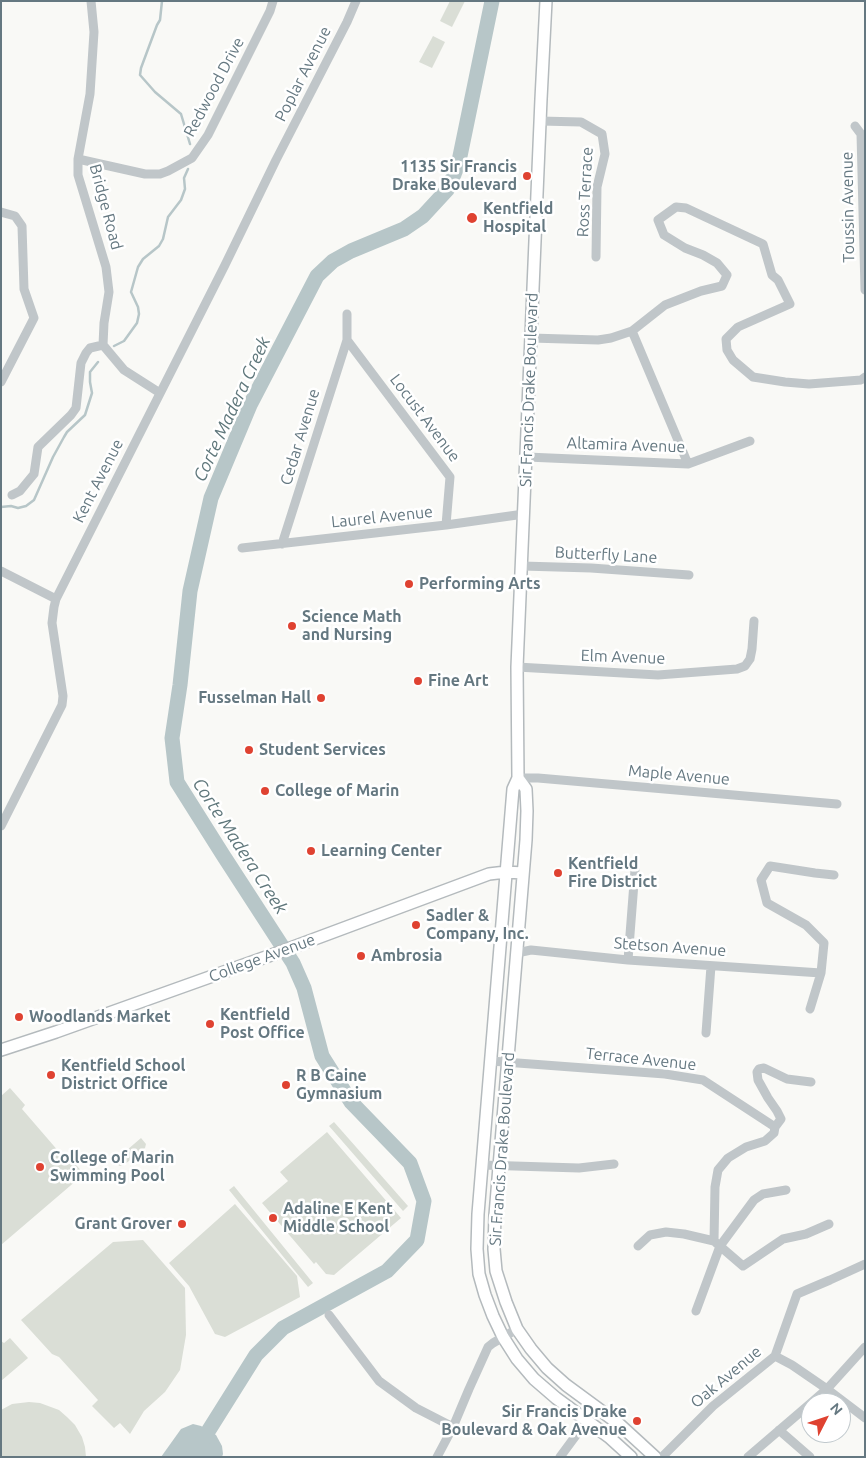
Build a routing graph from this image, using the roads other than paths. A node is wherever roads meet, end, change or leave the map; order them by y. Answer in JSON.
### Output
{"nodes":[{"id":1,"x":91,"y":1,"type":"edge"},
{"id":2,"x":273,"y":1,"type":"edge"},
{"id":3,"x":356,"y":1,"type":"edge"},
{"id":4,"x":546,"y":1,"type":"edge"},
{"id":5,"x":540,"y":121,"type":"junction"},
{"id":6,"x":855,"y":126,"type":"dead end"},
{"id":7,"x":78,"y":159,"type":"junction"},
{"id":8,"x":276,"y":160,"type":"joint"},
{"id":9,"x":1,"y":212,"type":"edge"},
{"id":10,"x":596,"y":257,"type":"dead end"},
{"id":11,"x":865,"y":290,"type":"edge"},
{"id":12,"x":347,"y":314,"type":"dead end"},
{"id":13,"x":632,"y":332,"type":"junction"},
{"id":14,"x":531,"y":338,"type":"junction"},
{"id":15,"x":347,"y":340,"type":"junction"},
{"id":16,"x":103,"y":345,"type":"junction"},
{"id":17,"x":865,"y":377,"type":"edge"},
{"id":18,"x":1,"y":382,"type":"edge"},
{"id":19,"x":160,"y":393,"type":"junction"},
{"id":20,"x":750,"y":442,"type":"dead end"},
{"id":21,"x":527,"y":457,"type":"junction"},
{"id":22,"x":688,"y":464,"type":"junction"},
{"id":23,"x":12,"y":494,"type":"dead end"},
{"id":24,"x":524,"y":514,"type":"junction"},
{"id":25,"x":446,"y":525,"type":"junction"},
{"id":26,"x":282,"y":544,"type":"junction"},
{"id":27,"x":242,"y":548,"type":"dead end"},
{"id":28,"x":522,"y":566,"type":"junction"},
{"id":29,"x":1,"y":571,"type":"edge"},
{"id":30,"x":689,"y":575,"type":"dead end"},
{"id":31,"x":56,"y":599,"type":"junction"},
{"id":32,"x":754,"y":621,"type":"dead end"},
{"id":33,"x":517,"y":667,"type":"junction"},
{"id":34,"x":518,"y":778,"type":"junction"},
{"id":35,"x":838,"y":804,"type":"dead end"},
{"id":36,"x":1,"y":826,"type":"edge"},
{"id":37,"x":634,"y":870,"type":"dead end"},
{"id":38,"x":506,"y":872,"type":"junction"},
{"id":39,"x":523,"y":873,"type":"junction"},
{"id":40,"x":834,"y":875,"type":"dead end"},
{"id":41,"x":517,"y":953,"type":"junction"},
{"id":42,"x":628,"y":960,"type":"junction"},
{"id":43,"x":711,"y":966,"type":"junction"},
{"id":44,"x":821,"y":973,"type":"junction"},
{"id":45,"x":810,"y":1009,"type":"dead end"},
{"id":46,"x":706,"y":1033,"type":"dead end"},
{"id":47,"x":1,"y":1050,"type":"edge"},
{"id":48,"x":491,"y":1060,"type":"junction"},
{"id":49,"x":507,"y":1062,"type":"junction"},
{"id":50,"x":811,"y":1082,"type":"dead end"},
{"id":51,"x":775,"y":1127,"type":"junction"},
{"id":52,"x":614,"y":1164,"type":"dead end"},
{"id":53,"x":482,"y":1165,"type":"junction"},
{"id":54,"x":499,"y":1166,"type":"junction"},
{"id":55,"x":786,"y":1190,"type":"dead end"},
{"id":56,"x":829,"y":1224,"type":"dead end"},
{"id":57,"x":717,"y":1244,"type":"junction"},
{"id":58,"x":638,"y":1246,"type":"dead end"},
{"id":59,"x":865,"y":1264,"type":"edge"},
{"id":60,"x":696,"y":1311,"type":"dead end"},
{"id":61,"x":329,"y":1315,"type":"dead end"},
{"id":62,"x":517,"y":1329,"type":"junction"},
{"id":63,"x":503,"y":1337,"type":"junction"},
{"id":64,"x":865,"y":1347,"type":"edge"},
{"id":65,"x":775,"y":1356,"type":"junction"},
{"id":66,"x":827,"y":1389,"type":"junction"},
{"id":67,"x":822,"y":1393,"type":"edge"},
{"id":68,"x":597,"y":1408,"type":"junction"},
{"id":69,"x":801,"y":1411,"type":"edge"},
{"id":70,"x":865,"y":1418,"type":"edge"},
{"id":71,"x":587,"y":1421,"type":"junction"},
{"id":72,"x":453,"y":1427,"type":"junction"},
{"id":73,"x":779,"y":1430,"type":"junction"},
{"id":74,"x":437,"y":1457,"type":"edge"},
{"id":75,"x":560,"y":1457,"type":"edge"},
{"id":76,"x":631,"y":1457,"type":"edge"},
{"id":77,"x":655,"y":1457,"type":"edge"},
{"id":78,"x":662,"y":1457,"type":"edge"},
{"id":79,"x":748,"y":1457,"type":"edge"},
{"id":80,"x":810,"y":1457,"type":"edge"}],
"edges":[{"from":1,"to":7,"type":"street","name":"Bridge Road"},
{"from":2,"to":7,"type":"street","name":"Redwood Drive"},
{"from":3,"to":8,"type":"street","name":"Poplar Avenue"},
{"from":4,"to":5,"type":"main road","name":"Sir Francis Drake Boulevard"},
{"from":5,"to":10,"type":"street","name":"Ross Terrace"},
{"from":5,"to":14,"type":"main road","name":"Sir Francis Drake Boulevard"},
{"from":6,"to":11,"type":"street","name":"Toussin Avenue"},
{"from":7,"to":16,"type":"street","name":"Bridge Road"},
{"from":8,"to":19,"type":"street","name":"Kent Avenue"},
{"from":9,"to":18,"type":"street"},
{"from":12,"to":15,"type":"street","name":"Cedar Avenue"},
{"from":13,"to":14,"type":"street"},
{"from":13,"to":17,"type":"street"},
{"from":13,"to":22,"type":"street"},
{"from":14,"to":21,"type":"main road","name":"Sir Francis Drake Boulevard"},
{"from":15,"to":25,"type":"street","name":"Locust Avenue"},
{"from":15,"to":26,"type":"street","name":"Cedar Avenue"},
{"from":16,"to":19,"type":"street"},
{"from":16,"to":23,"type":"street"},
{"from":19,"to":31,"type":"street","name":"Kent Avenue"},
{"from":20,"to":22,"type":"street","name":"Altamira Avenue"},
{"from":21,"to":22,"type":"street","name":"Altamira Avenue"},
{"from":21,"to":24,"type":"main road","name":"Sir Francis Drake Boulevard"},
{"from":24,"to":25,"type":"street","name":"Laurel Avenue"},
{"from":24,"to":28,"type":"main road","name":"Sir Francis Drake Boulevard"},
{"from":25,"to":26,"type":"street","name":"Laurel Avenue"},
{"from":26,"to":27,"type":"street","name":"Laurel Avenue"},
{"from":28,"to":30,"type":"street","name":"Butterfly Lane"},
{"from":28,"to":33,"type":"main road","name":"Sir Francis Drake Boulevard"},
{"from":29,"to":31,"type":"street"},
{"from":31,"to":36,"type":"street","name":"Kent Avenue"},
{"from":32,"to":33,"type":"street","name":"Elm Avenue"},
{"from":33,"to":34,"type":"main road","name":"Sir Francis Drake Boulevard"},
{"from":34,"to":35,"type":"street","name":"Maple Avenue"},
{"from":34,"to":38,"type":"main road","name":"Sir Francis Drake Boulevard"},
{"from":34,"to":39,"type":"main road","name":"Sir Francis Drake Boulevard"},
{"from":37,"to":42,"type":"street"},
{"from":38,"to":39,"type":"main road","name":"College Avenue"},
{"from":38,"to":47,"type":"main road","name":"College Avenue"},
{"from":38,"to":48,"type":"main road","name":"Sir Francis Drake Boulevard"},
{"from":39,"to":41,"type":"main road","name":"Sir Francis Drake Boulevard"},
{"from":40,"to":44,"type":"street"},
{"from":41,"to":42,"type":"street","name":"Stetson Avenue"},
{"from":41,"to":49,"type":"main road","name":"Sir Francis Drake Boulevard"},
{"from":42,"to":43,"type":"street","name":"Stetson Avenue"},
{"from":43,"to":44,"type":"street","name":"Stetson Avenue"},
{"from":43,"to":46,"type":"street"},
{"from":44,"to":45,"type":"street"},
{"from":48,"to":49,"type":"street","name":"Terrace Avenue"},
{"from":48,"to":53,"type":"main road","name":"Sir Francis Drake Boulevard"},
{"from":49,"to":51,"type":"street","name":"Terrace Avenue"},
{"from":49,"to":54,"type":"main road","name":"Sir Francis Drake Boulevard"},
{"from":50,"to":51,"type":"street"},
{"from":51,"to":57,"type":"street"},
{"from":52,"to":54,"type":"street"},
{"from":53,"to":54,"type":"street"},
{"from":53,"to":63,"type":"main road","name":"Sir Francis Drake Boulevard"},
{"from":54,"to":62,"type":"main road","name":"Sir Francis Drake Boulevard"},
{"from":55,"to":57,"type":"street"},
{"from":56,"to":57,"type":"street"},
{"from":57,"to":58,"type":"street"},
{"from":57,"to":60,"type":"street"},
{"from":59,"to":65,"type":"street"},
{"from":61,"to":72,"type":"street"},
{"from":62,"to":63,"type":"street"},
{"from":62,"to":68,"type":"main road","name":"Sir Francis Drake Boulevard"},
{"from":63,"to":71,"type":"main road","name":"Sir Francis Drake Boulevard"},
{"from":63,"to":72,"type":"street"},
{"from":64,"to":66,"type":"street"},
{"from":65,"to":66,"type":"street","name":"Oak Avenue"},
{"from":65,"to":78,"type":"street","name":"Oak Avenue"},
{"from":66,"to":67,"type":"street"},
{"from":66,"to":70,"type":"street","name":"Oak Avenue"},
{"from":68,"to":71,"type":"street"},
{"from":68,"to":77,"type":"main road","name":"Sir Francis Drake Boulevard"},
{"from":69,"to":73,"type":"street"},
{"from":71,"to":75,"type":"street"},
{"from":71,"to":76,"type":"main road","name":"Sir Francis Drake Boulevard"},
{"from":72,"to":74,"type":"street"},
{"from":73,"to":79,"type":"street"},
{"from":73,"to":80,"type":"street"}]}
